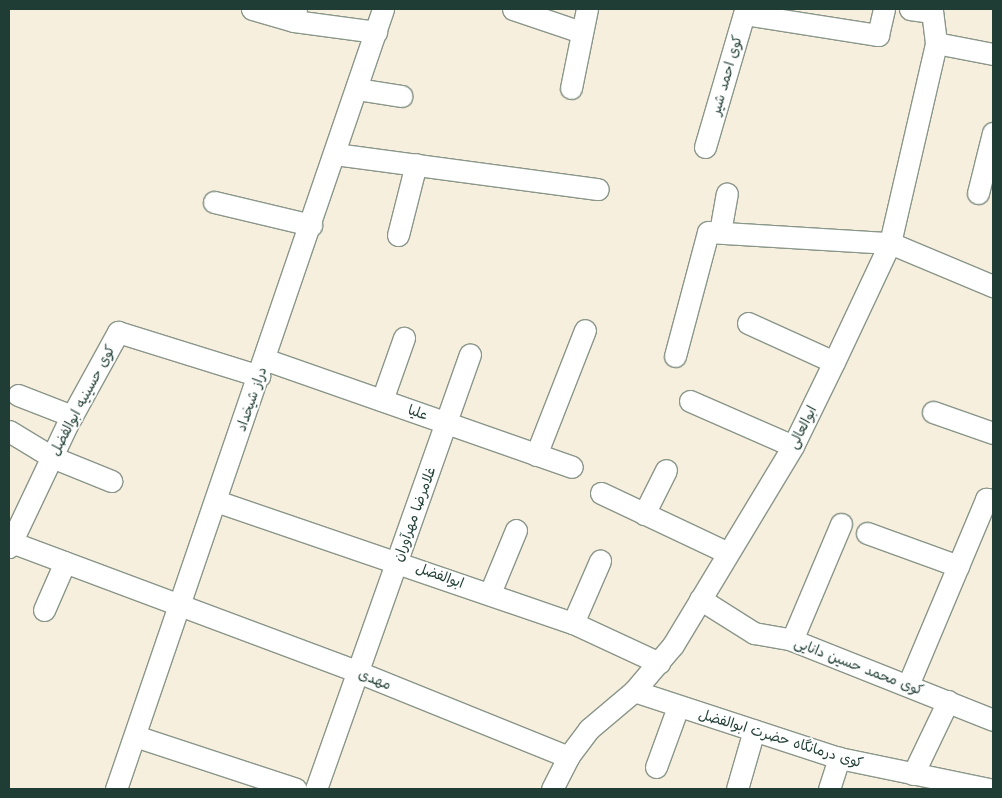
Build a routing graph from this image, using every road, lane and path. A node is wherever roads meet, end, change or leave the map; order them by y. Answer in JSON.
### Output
{"nodes":[{"id":1,"x":252,"y":9,"type":"edge"},
{"id":2,"x":383,"y":9,"type":"edge"},
{"id":3,"x":513,"y":9,"type":"edge"},
{"id":4,"x":587,"y":9,"type":"edge"},
{"id":5,"x":884,"y":9,"type":"edge"},
{"id":6,"x":910,"y":9,"type":"edge"},
{"id":7,"x":932,"y":11,"type":"edge"},
{"id":8,"x":295,"y":15,"type":"edge"},
{"id":9,"x":376,"y":32,"type":"junction"},
{"id":10,"x":581,"y":32,"type":"junction"},
{"id":11,"x":936,"y":43,"type":"junction"},
{"id":12,"x":993,"y":54,"type":"edge"},
{"id":13,"x":570,"y":88,"type":"dead end"},
{"id":14,"x":357,"y":89,"type":"junction"},
{"id":15,"x":401,"y":96,"type":"dead end"},
{"id":16,"x":993,"y":133,"type":"edge"},
{"id":17,"x":706,"y":147,"type":"dead end"},
{"id":18,"x":335,"y":154,"type":"junction"},
{"id":19,"x":416,"y":164,"type":"junction"},
{"id":20,"x":598,"y":189,"type":"dead end"},
{"id":21,"x":978,"y":193,"type":"dead end"},
{"id":22,"x":727,"y":194,"type":"dead end"},
{"id":23,"x":214,"y":202,"type":"dead end"},
{"id":24,"x":311,"y":225,"type":"junction"},
{"id":25,"x":720,"y":232,"type":"junction"},
{"id":26,"x":398,"y":235,"type":"dead end"},
{"id":27,"x":890,"y":243,"type":"junction"},
{"id":28,"x":993,"y":286,"type":"edge"},
{"id":29,"x":748,"y":324,"type":"dead end"},
{"id":30,"x":585,"y":330,"type":"dead end"},
{"id":31,"x":404,"y":338,"type":"dead end"},
{"id":32,"x":470,"y":356,"type":"dead end"},
{"id":33,"x":675,"y":356,"type":"dead end"},
{"id":34,"x":834,"y":362,"type":"junction"},
{"id":35,"x":262,"y":368,"type":"junction"},
{"id":36,"x":18,"y":395,"type":"dead end"},
{"id":37,"x":382,"y":400,"type":"junction"},
{"id":38,"x":690,"y":401,"type":"dead end"},
{"id":39,"x":933,"y":412,"type":"dead end"},
{"id":40,"x":72,"y":416,"type":"junction"},
{"id":41,"x":447,"y":422,"type":"junction"},
{"id":42,"x":9,"y":432,"type":"edge"},
{"id":43,"x":993,"y":433,"type":"edge"},
{"id":44,"x":793,"y":446,"type":"junction"},
{"id":45,"x":536,"y":455,"type":"junction"},
{"id":46,"x":52,"y":457,"type":"junction"},
{"id":47,"x":572,"y":467,"type":"dead end"},
{"id":48,"x":666,"y":470,"type":"dead end"},
{"id":49,"x":111,"y":481,"type":"dead end"},
{"id":50,"x":600,"y":494,"type":"dead end"},
{"id":51,"x":993,"y":500,"type":"edge"},
{"id":52,"x":216,"y":501,"type":"junction"},
{"id":53,"x":644,"y":514,"type":"junction"},
{"id":54,"x":841,"y":524,"type":"dead end"},
{"id":55,"x":516,"y":530,"type":"dead end"},
{"id":56,"x":867,"y":533,"type":"dead end"},
{"id":57,"x":10,"y":544,"type":"edge"},
{"id":58,"x":728,"y":553,"type":"junction"},
{"id":59,"x":398,"y":560,"type":"junction"},
{"id":60,"x":600,"y":561,"type":"dead end"},
{"id":61,"x":65,"y":562,"type":"junction"},
{"id":62,"x":958,"y":566,"type":"junction"},
{"id":63,"x":490,"y":593,"type":"junction"},
{"id":64,"x":700,"y":599,"type":"junction"},
{"id":65,"x":180,"y":605,"type":"junction"},
{"id":66,"x":44,"y":610,"type":"dead end"},
{"id":67,"x":573,"y":623,"type":"junction"},
{"id":68,"x":792,"y":640,"type":"junction"},
{"id":69,"x":659,"y":663,"type":"junction"},
{"id":70,"x":358,"y":672,"type":"junction"},
{"id":71,"x":908,"y":685,"type":"junction"},
{"id":72,"x":634,"y":691,"type":"junction"},
{"id":73,"x":948,"y":701,"type":"junction"},
{"id":74,"x":678,"y":707,"type":"junction"},
{"id":75,"x":993,"y":720,"type":"edge"},
{"id":76,"x":754,"y":730,"type":"junction"},
{"id":77,"x":136,"y":736,"type":"junction"},
{"id":78,"x":568,"y":757,"type":"junction"},
{"id":79,"x":839,"y":758,"type":"junction"},
{"id":80,"x":656,"y":767,"type":"dead end"},
{"id":81,"x":913,"y":774,"type":"junction"},
{"id":82,"x":116,"y":789,"type":"edge"},
{"id":83,"x":296,"y":789,"type":"edge"},
{"id":84,"x":316,"y":789,"type":"edge"},
{"id":85,"x":552,"y":789,"type":"edge"},
{"id":86,"x":737,"y":789,"type":"edge"},
{"id":87,"x":829,"y":789,"type":"edge"},
{"id":88,"x":989,"y":789,"type":"edge"}],
"edges":[{"from":1,"to":8,"type":"street"},
{"from":2,"to":9,"type":"street","name":"دراز شیخداد"},
{"from":3,"to":10,"type":"street"},
{"from":4,"to":10,"type":"street"},
{"from":5,"to":17,"type":"street","name":"کوی احمد شیر"},
{"from":6,"to":7,"type":"street"},
{"from":7,"to":11,"type":"street","name":"ابوالعالی"},
{"from":8,"to":9,"type":"street"},
{"from":9,"to":14,"type":"street","name":"دراز شیخداد"},
{"from":10,"to":13,"type":"street"},
{"from":11,"to":12,"type":"street"},
{"from":11,"to":27,"type":"street","name":"ابوالعالی"},
{"from":14,"to":15,"type":"street"},
{"from":14,"to":18,"type":"street","name":"دراز شیخداد"},
{"from":16,"to":21,"type":"street"},
{"from":18,"to":19,"type":"street"},
{"from":18,"to":24,"type":"street","name":"دراز شیخداد"},
{"from":19,"to":20,"type":"street"},
{"from":19,"to":26,"type":"street"},
{"from":22,"to":25,"type":"street"},
{"from":23,"to":24,"type":"street"},
{"from":24,"to":35,"type":"street","name":"دراز شیخداد"},
{"from":25,"to":27,"type":"street"},
{"from":25,"to":33,"type":"street"},
{"from":27,"to":28,"type":"street"},
{"from":27,"to":34,"type":"street","name":"ابوالعالی"},
{"from":29,"to":34,"type":"street"},
{"from":30,"to":45,"type":"street"},
{"from":31,"to":37,"type":"street"},
{"from":32,"to":41,"type":"street","name":"غلامرضا مهرآوران"},
{"from":34,"to":44,"type":"street","name":"ابوالعالی"},
{"from":35,"to":37,"type":"street","name":"علیا"},
{"from":35,"to":40,"type":"street","name":"کوی حسینیه ابوالفضل"},
{"from":35,"to":52,"type":"street","name":"دراز شیخداد"},
{"from":36,"to":40,"type":"street"},
{"from":37,"to":41,"type":"street","name":"علیا"},
{"from":38,"to":44,"type":"street"},
{"from":39,"to":43,"type":"street"},
{"from":40,"to":46,"type":"street","name":"کوی حسینیه ابوالفضل"},
{"from":41,"to":45,"type":"street","name":"علیا"},
{"from":41,"to":59,"type":"street","name":"غلامرضا مهرآوران"},
{"from":42,"to":46,"type":"street"},
{"from":44,"to":58,"type":"street","name":"ابوالعالی"},
{"from":45,"to":47,"type":"street","name":"علیا"},
{"from":46,"to":49,"type":"street"},
{"from":46,"to":57,"type":"street","name":"کوی حسینیه ابوالفضل"},
{"from":48,"to":53,"type":"street"},
{"from":50,"to":53,"type":"street"},
{"from":51,"to":62,"type":"street"},
{"from":52,"to":59,"type":"street","name":"ابوالفضل"},
{"from":52,"to":65,"type":"street","name":"دراز شیخداد"},
{"from":53,"to":58,"type":"street"},
{"from":54,"to":68,"type":"street"},
{"from":55,"to":63,"type":"street"},
{"from":56,"to":62,"type":"street"},
{"from":57,"to":61,"type":"street","name":"مهدی"},
{"from":58,"to":64,"type":"street","name":"ابوالعالی"},
{"from":59,"to":63,"type":"street","name":"ابوالفضل"},
{"from":59,"to":70,"type":"street","name":"غلامرضا مهرآوران"},
{"from":60,"to":67,"type":"street"},
{"from":61,"to":65,"type":"street","name":"مهدی"},
{"from":61,"to":66,"type":"street"},
{"from":62,"to":71,"type":"street"},
{"from":63,"to":67,"type":"street","name":"ابوالفضل"},
{"from":64,"to":68,"type":"street","name":"کوی محمد حسین دانایی"},
{"from":64,"to":69,"type":"street","name":"ابوالعالی"},
{"from":65,"to":70,"type":"street","name":"مهدی"},
{"from":65,"to":77,"type":"street","name":"دراز شیخداد"},
{"from":67,"to":69,"type":"street","name":"ابوالفضل"},
{"from":68,"to":71,"type":"street","name":"کوی محمد حسین دانایی"},
{"from":69,"to":72,"type":"street","name":"ابوالعالی"},
{"from":70,"to":78,"type":"street","name":"مهدی"},
{"from":70,"to":84,"type":"street","name":"غلامرضا مهرآوران"},
{"from":71,"to":73,"type":"street","name":"کوی محمد حسین دانایی"},
{"from":72,"to":74,"type":"street","name":"کوی درمانگاه حضرت ابوالفضل"},
{"from":72,"to":78,"type":"street","name":"ابوالعالی"},
{"from":73,"to":75,"type":"street","name":"کوی محمد حسین دانایی"},
{"from":73,"to":81,"type":"street"},
{"from":74,"to":76,"type":"street","name":"کوی درمانگاه حضرت ابوالفضل"},
{"from":74,"to":80,"type":"street"},
{"from":76,"to":79,"type":"street","name":"کوی درمانگاه حضرت ابوالفضل"},
{"from":76,"to":86,"type":"street"},
{"from":77,"to":82,"type":"street","name":"دراز شیخداد"},
{"from":77,"to":83,"type":"street"},
{"from":78,"to":85,"type":"street","name":"ابوالعالی"},
{"from":79,"to":81,"type":"street","name":"کوی درمانگاه حضرت ابوالفضل"},
{"from":79,"to":87,"type":"street"},
{"from":81,"to":88,"type":"street","name":"کوی درمانگاه حضرت ابوالفضل"}]}
